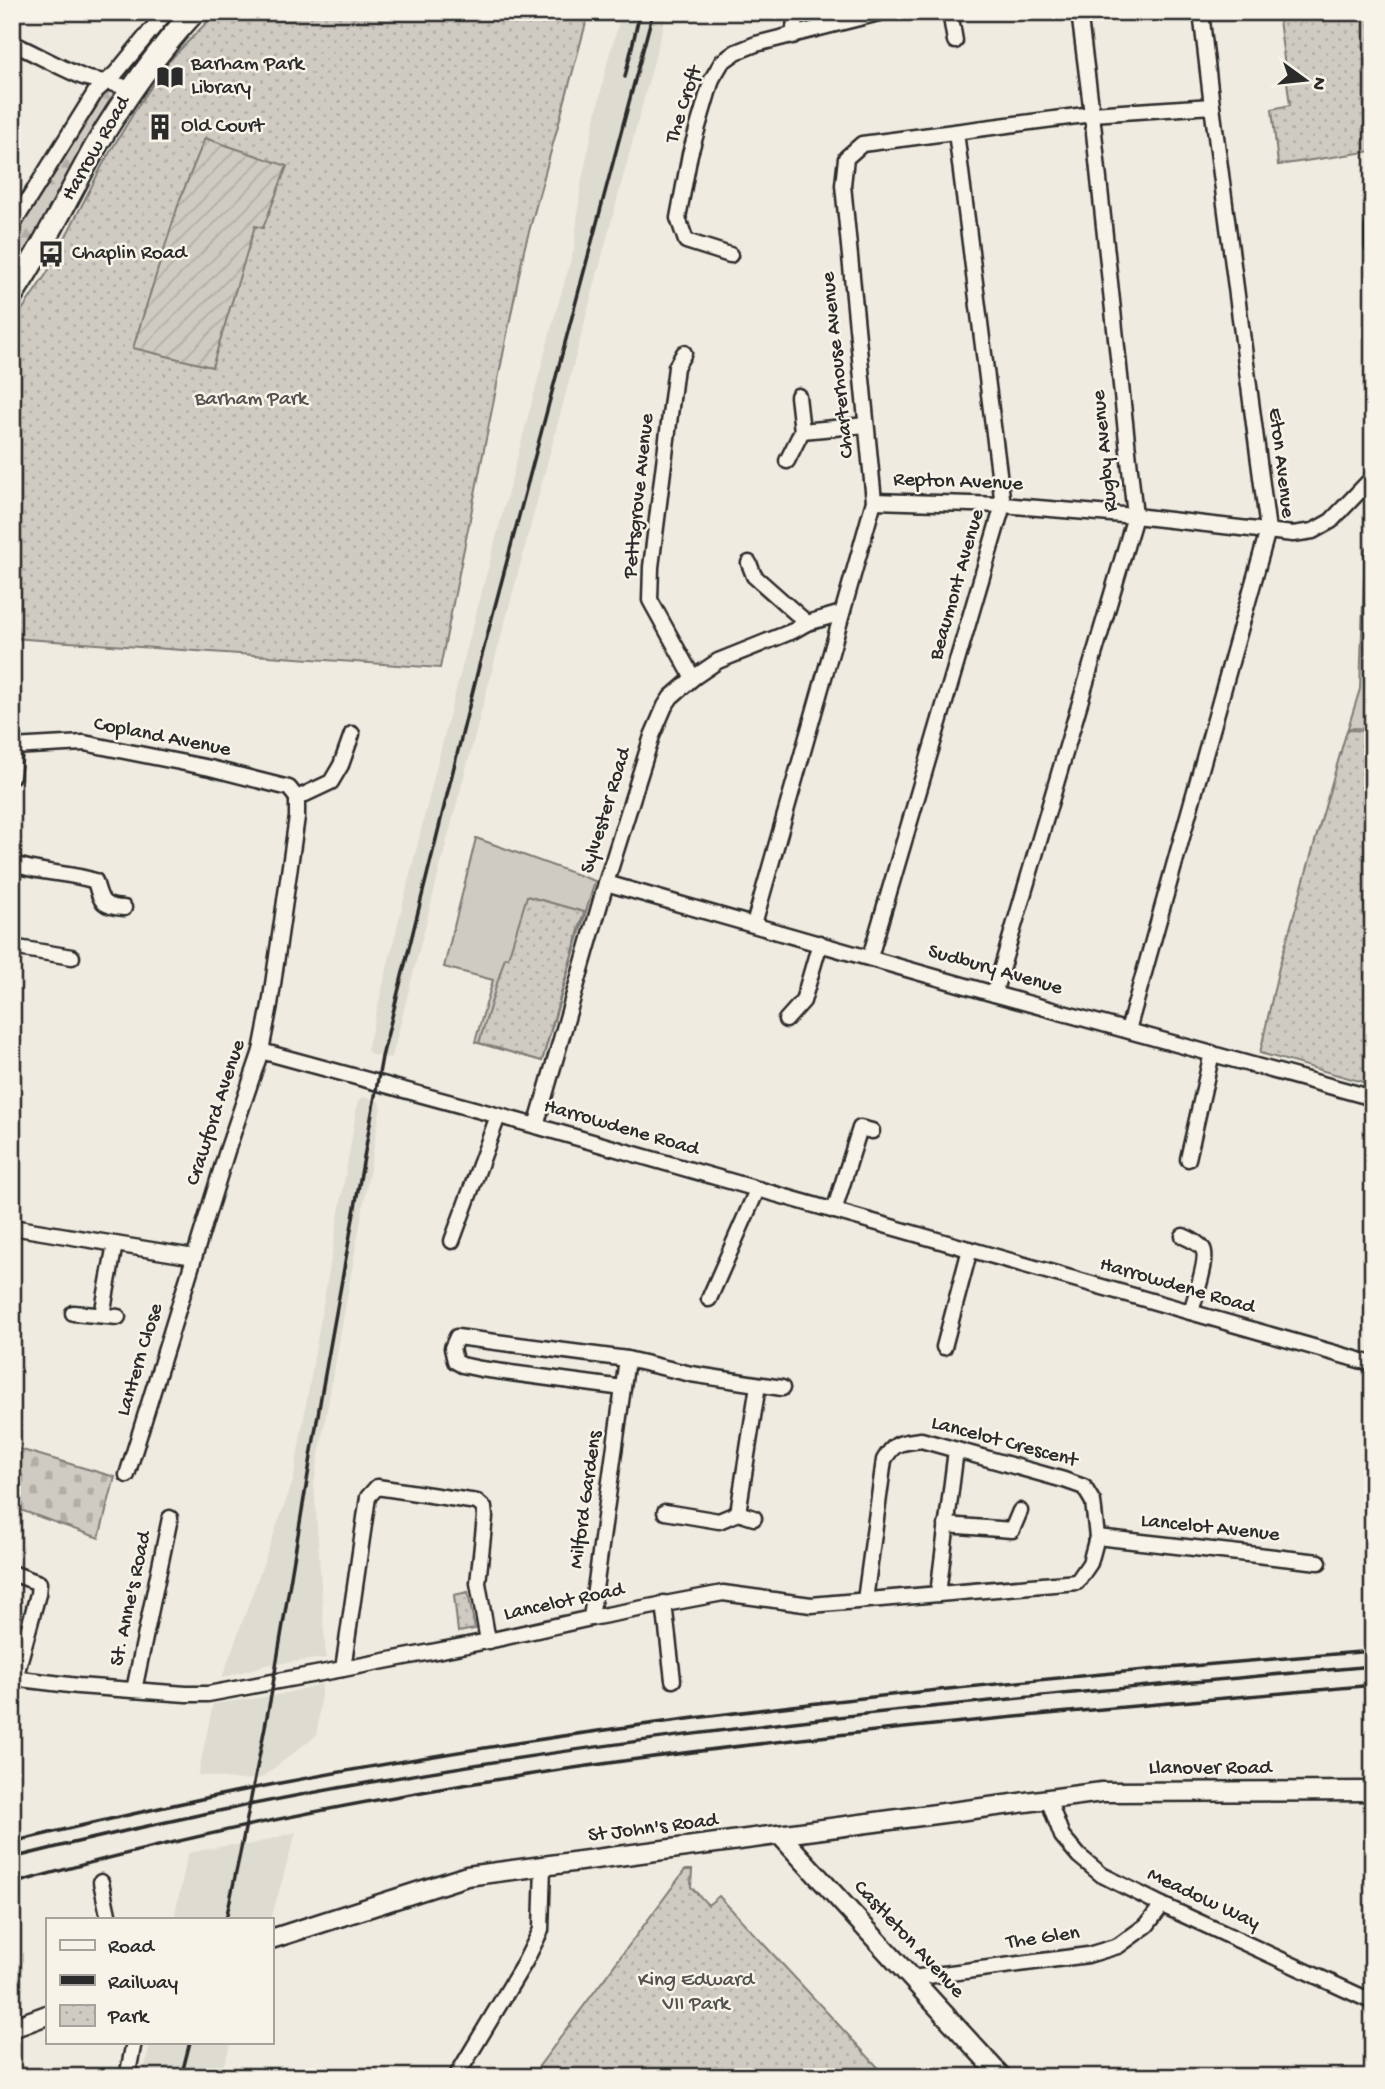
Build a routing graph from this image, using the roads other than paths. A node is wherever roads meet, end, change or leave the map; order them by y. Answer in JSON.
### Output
{"nodes":[{"id":1,"x":166,"y":12,"type":"edge"},
{"id":2,"x":194,"y":12,"type":"edge"},
{"id":3,"x":796,"y":12,"type":"edge"},
{"id":4,"x":883,"y":12,"type":"edge"},
{"id":5,"x":950,"y":12,"type":"edge"},
{"id":6,"x":1079,"y":12,"type":"edge"},
{"id":7,"x":1201,"y":12,"type":"edge"},
{"id":8,"x":793,"y":36,"type":"junction"},
{"id":9,"x":955,"y":41,"type":"dead end"},
{"id":10,"x":12,"y":43,"type":"edge"},
{"id":11,"x":106,"y":81,"type":"junction"},
{"id":12,"x":131,"y":90,"type":"junction"},
{"id":13,"x":1212,"y":106,"type":"junction"},
{"id":14,"x":1092,"y":114,"type":"junction"},
{"id":15,"x":956,"y":132,"type":"junction"},
{"id":16,"x":12,"y":226,"type":"edge"},
{"id":17,"x":1373,"y":227,"type":"edge"},
{"id":18,"x":1373,"y":247,"type":"edge"},
{"id":19,"x":730,"y":255,"type":"dead end"},
{"id":20,"x":12,"y":295,"type":"edge"},
{"id":21,"x":684,"y":353,"type":"dead end"},
{"id":22,"x":798,"y":396,"type":"dead end"},
{"id":23,"x":866,"y":425,"type":"junction"},
{"id":24,"x":802,"y":431,"type":"junction"},
{"id":25,"x":787,"y":461,"type":"dead end"},
{"id":26,"x":1373,"y":477,"type":"edge"},
{"id":27,"x":874,"y":501,"type":"junction"},
{"id":28,"x":1003,"y":505,"type":"junction"},
{"id":29,"x":1135,"y":516,"type":"junction"},
{"id":30,"x":1268,"y":530,"type":"junction"},
{"id":31,"x":749,"y":563,"type":"dead end"},
{"id":32,"x":842,"y":613,"type":"junction"},
{"id":33,"x":807,"y":623,"type":"junction"},
{"id":34,"x":693,"y":678,"type":"junction"},
{"id":35,"x":352,"y":734,"type":"dead end"},
{"id":36,"x":13,"y":747,"type":"edge"},
{"id":37,"x":12,"y":776,"type":"edge"},
{"id":38,"x":297,"y":798,"type":"junction"},
{"id":39,"x":12,"y":858,"type":"edge"},
{"id":40,"x":606,"y":883,"type":"junction"},
{"id":41,"x":124,"y":908,"type":"dead end"},
{"id":42,"x":754,"y":924,"type":"junction"},
{"id":43,"x":820,"y":943,"type":"junction"},
{"id":44,"x":12,"y":947,"type":"edge"},
{"id":45,"x":72,"y":957,"type":"dead end"},
{"id":46,"x":870,"y":957,"type":"junction"},
{"id":47,"x":994,"y":994,"type":"junction"},
{"id":48,"x":786,"y":1020,"type":"dead end"},
{"id":49,"x":1128,"y":1030,"type":"junction"},
{"id":50,"x":261,"y":1051,"type":"junction"},
{"id":51,"x":1212,"y":1054,"type":"junction"},
{"id":52,"x":1373,"y":1098,"type":"edge"},
{"id":53,"x":498,"y":1116,"type":"junction"},
{"id":54,"x":536,"y":1126,"type":"junction"},
{"id":55,"x":861,"y":1128,"type":"dead end"},
{"id":56,"x":1188,"y":1159,"type":"dead end"},
{"id":57,"x":757,"y":1190,"type":"junction"},
{"id":58,"x":834,"y":1211,"type":"junction"},
{"id":59,"x":12,"y":1227,"type":"edge"},
{"id":60,"x":1184,"y":1236,"type":"dead end"},
{"id":61,"x":452,"y":1241,"type":"dead end"},
{"id":62,"x":115,"y":1244,"type":"junction"},
{"id":63,"x":970,"y":1250,"type":"junction"},
{"id":64,"x":194,"y":1257,"type":"junction"},
{"id":65,"x":709,"y":1300,"type":"dead end"},
{"id":66,"x":73,"y":1312,"type":"dead end"},
{"id":67,"x":1191,"y":1312,"type":"junction"},
{"id":68,"x":102,"y":1315,"type":"junction"},
{"id":69,"x":118,"y":1317,"type":"dead end"},
{"id":70,"x":944,"y":1347,"type":"dead end"},
{"id":71,"x":627,"y":1359,"type":"junction"},
{"id":72,"x":1373,"y":1364,"type":"edge"},
{"id":73,"x":758,"y":1385,"type":"junction"},
{"id":74,"x":623,"y":1388,"type":"junction"},
{"id":75,"x":782,"y":1388,"type":"dead end"},
{"id":76,"x":956,"y":1450,"type":"junction"},
{"id":77,"x":127,"y":1475,"type":"dead end"},
{"id":78,"x":1020,"y":1511,"type":"dead end"},
{"id":79,"x":665,"y":1512,"type":"dead end"},
{"id":80,"x":738,"y":1513,"type":"junction"},
{"id":81,"x":170,"y":1518,"type":"dead end"},
{"id":82,"x":754,"y":1518,"type":"dead end"},
{"id":83,"x":946,"y":1525,"type":"junction"},
{"id":84,"x":1097,"y":1537,"type":"junction"},
{"id":85,"x":1319,"y":1562,"type":"dead end"},
{"id":86,"x":12,"y":1573,"type":"edge"},
{"id":87,"x":938,"y":1594,"type":"junction"},
{"id":88,"x":865,"y":1600,"type":"junction"},
{"id":89,"x":664,"y":1603,"type":"junction"},
{"id":90,"x":591,"y":1618,"type":"junction"},
{"id":91,"x":488,"y":1641,"type":"junction"},
{"id":92,"x":343,"y":1670,"type":"junction"},
{"id":93,"x":14,"y":1678,"type":"edge"},
{"id":94,"x":673,"y":1680,"type":"dead end"},
{"id":95,"x":134,"y":1690,"type":"junction"},
{"id":96,"x":1373,"y":1791,"type":"edge"},
{"id":97,"x":1048,"y":1799,"type":"junction"},
{"id":98,"x":780,"y":1835,"type":"junction"},
{"id":99,"x":543,"y":1866,"type":"junction"},
{"id":100,"x":101,"y":1882,"type":"dead end"},
{"id":101,"x":1162,"y":1905,"type":"junction"},
{"id":102,"x":109,"y":1918,"type":"edge"},
{"id":103,"x":273,"y":1938,"type":"edge"},
{"id":104,"x":912,"y":1978,"type":"junction"},
{"id":105,"x":1373,"y":2002,"type":"edge"},
{"id":106,"x":46,"y":2015,"type":"edge"},
{"id":107,"x":12,"y":2028,"type":"edge"},
{"id":108,"x":134,"y":2044,"type":"edge"},
{"id":109,"x":127,"y":2077,"type":"edge"},
{"id":110,"x":456,"y":2077,"type":"edge"},
{"id":111,"x":1002,"y":2077,"type":"edge"}],
"edges":[{"from":1,"to":11,"type":"street","name":"Harrow Road"},
{"from":2,"to":12,"type":"main road","name":"Harrow Road"},
{"from":3,"to":8,"type":"street"},
{"from":4,"to":8,"type":"street","name":"The Croft"},
{"from":5,"to":9,"type":"street"},
{"from":6,"to":14,"type":"street","name":"Rugby Avenue"},
{"from":7,"to":13,"type":"street","name":"Eton Avenue"},
{"from":8,"to":19,"type":"street","name":"The Croft"},
{"from":10,"to":11,"type":"street"},
{"from":11,"to":12,"type":"street"},
{"from":11,"to":16,"type":"street","name":"Harrow Road"},
{"from":12,"to":20,"type":"main road","name":"Harrow Road"},
{"from":13,"to":14,"type":"street","name":"Charterhouse Avenue"},
{"from":13,"to":30,"type":"street","name":"Eton Avenue"},
{"from":14,"to":15,"type":"street","name":"Charterhouse Avenue"},
{"from":14,"to":29,"type":"street","name":"Rugby Avenue"},
{"from":15,"to":23,"type":"street","name":"Charterhouse Avenue"},
{"from":15,"to":28,"type":"street","name":"Beaumont Avenue"},
{"from":17,"to":18,"type":"street"},
{"from":21,"to":34,"type":"street","name":"Pettsgrove Avenue"},
{"from":22,"to":24,"type":"street"},
{"from":23,"to":24,"type":"street"},
{"from":23,"to":27,"type":"street","name":"Charterhouse Avenue"},
{"from":24,"to":25,"type":"street"},
{"from":26,"to":30,"type":"street","name":"Repton Avenue"},
{"from":27,"to":28,"type":"street","name":"Repton Avenue"},
{"from":27,"to":32,"type":"street","name":"Charterhouse Avenue"},
{"from":28,"to":29,"type":"street","name":"Repton Avenue"},
{"from":28,"to":46,"type":"street","name":"Beaumont Avenue"},
{"from":29,"to":30,"type":"street","name":"Repton Avenue"},
{"from":29,"to":47,"type":"street","name":"Rugby Avenue"},
{"from":30,"to":49,"type":"street","name":"Eton Avenue"},
{"from":31,"to":33,"type":"street"},
{"from":32,"to":33,"type":"street","name":"Sylvester Road"},
{"from":32,"to":42,"type":"street","name":"Charterhouse Avenue"},
{"from":33,"to":34,"type":"street","name":"Sylvester Road"},
{"from":34,"to":40,"type":"street","name":"Sylvester Road"},
{"from":35,"to":38,"type":"street"},
{"from":36,"to":37,"type":"street"},
{"from":36,"to":38,"type":"street","name":"Copland Avenue"},
{"from":38,"to":50,"type":"street","name":"Crawford Avenue"},
{"from":39,"to":41,"type":"street"},
{"from":40,"to":42,"type":"street","name":"Sudbury Avenue"},
{"from":40,"to":54,"type":"street","name":"Sylvester Road"},
{"from":42,"to":43,"type":"street","name":"Sudbury Avenue"},
{"from":43,"to":46,"type":"street","name":"Sudbury Avenue"},
{"from":43,"to":48,"type":"street"},
{"from":44,"to":45,"type":"street"},
{"from":46,"to":47,"type":"street","name":"Sudbury Avenue"},
{"from":47,"to":49,"type":"street","name":"Sudbury Avenue"},
{"from":49,"to":51,"type":"street","name":"Sudbury Avenue"},
{"from":50,"to":53,"type":"street","name":"Harrowdene Road"},
{"from":50,"to":64,"type":"street","name":"Crawford Avenue"},
{"from":51,"to":52,"type":"street","name":"Sudbury Avenue"},
{"from":51,"to":56,"type":"street"},
{"from":53,"to":54,"type":"street","name":"Harrowdene Road"},
{"from":53,"to":61,"type":"street"},
{"from":54,"to":57,"type":"street","name":"Harrowdene Road"},
{"from":55,"to":58,"type":"street"},
{"from":57,"to":58,"type":"street","name":"Harrowdene Road"},
{"from":57,"to":65,"type":"street"},
{"from":58,"to":63,"type":"street","name":"Harrowdene Road"},
{"from":59,"to":62,"type":"street"},
{"from":60,"to":67,"type":"street"},
{"from":62,"to":64,"type":"street"},
{"from":62,"to":68,"type":"street"},
{"from":63,"to":67,"type":"street","name":"Harrowdene Road"},
{"from":63,"to":70,"type":"street"},
{"from":64,"to":77,"type":"street","name":"Lantern Close"},
{"from":66,"to":68,"type":"street"},
{"from":67,"to":72,"type":"street","name":"Harrowdene Road"},
{"from":68,"to":69,"type":"street"},
{"from":71,"to":73,"type":"street"},
{"from":71,"to":74,"type":"street","name":"Milford Gardens"},
{"from":71,"to":74,"type":"street"},
{"from":73,"to":75,"type":"street"},
{"from":73,"to":80,"type":"street"},
{"from":74,"to":90,"type":"street","name":"Milford Gardens"},
{"from":76,"to":83,"type":"street"},
{"from":76,"to":84,"type":"street","name":"Lancelot Crescent"},
{"from":76,"to":88,"type":"street","name":"Lancelot Crescent"},
{"from":78,"to":83,"type":"street"},
{"from":79,"to":80,"type":"street"},
{"from":80,"to":82,"type":"street"},
{"from":81,"to":95,"type":"street","name":"St. Anne's Road"},
{"from":83,"to":87,"type":"street"},
{"from":84,"to":85,"type":"street","name":"Lancelot Avenue"},
{"from":84,"to":87,"type":"street","name":"Lancelot Road"},
{"from":86,"to":93,"type":"street"},
{"from":87,"to":88,"type":"street","name":"Lancelot Road"},
{"from":88,"to":89,"type":"street","name":"Lancelot Road"},
{"from":89,"to":90,"type":"street","name":"Lancelot Road"},
{"from":89,"to":94,"type":"street"},
{"from":90,"to":91,"type":"street","name":"Lancelot Road"},
{"from":91,"to":92,"type":"street","name":"Lancelot Road"},
{"from":91,"to":92,"type":"street"},
{"from":92,"to":95,"type":"street","name":"Lancelot Road"},
{"from":93,"to":95,"type":"street","name":"Lancelot Road"},
{"from":96,"to":97,"type":"street","name":"Llanover Road"},
{"from":97,"to":98,"type":"street","name":"St John's Road"},
{"from":97,"to":101,"type":"street","name":"Meadow Way"},
{"from":98,"to":99,"type":"street","name":"St John's Road"},
{"from":98,"to":104,"type":"street","name":"Castleton Avenue"},
{"from":99,"to":103,"type":"street","name":"St John's Road"},
{"from":99,"to":110,"type":"street"},
{"from":100,"to":102,"type":"street"},
{"from":101,"to":104,"type":"street","name":"The Glen"},
{"from":101,"to":105,"type":"street","name":"Meadow Way"},
{"from":104,"to":111,"type":"street","name":"Castleton Avenue"},
{"from":106,"to":107,"type":"street"},
{"from":108,"to":109,"type":"street"}]}
